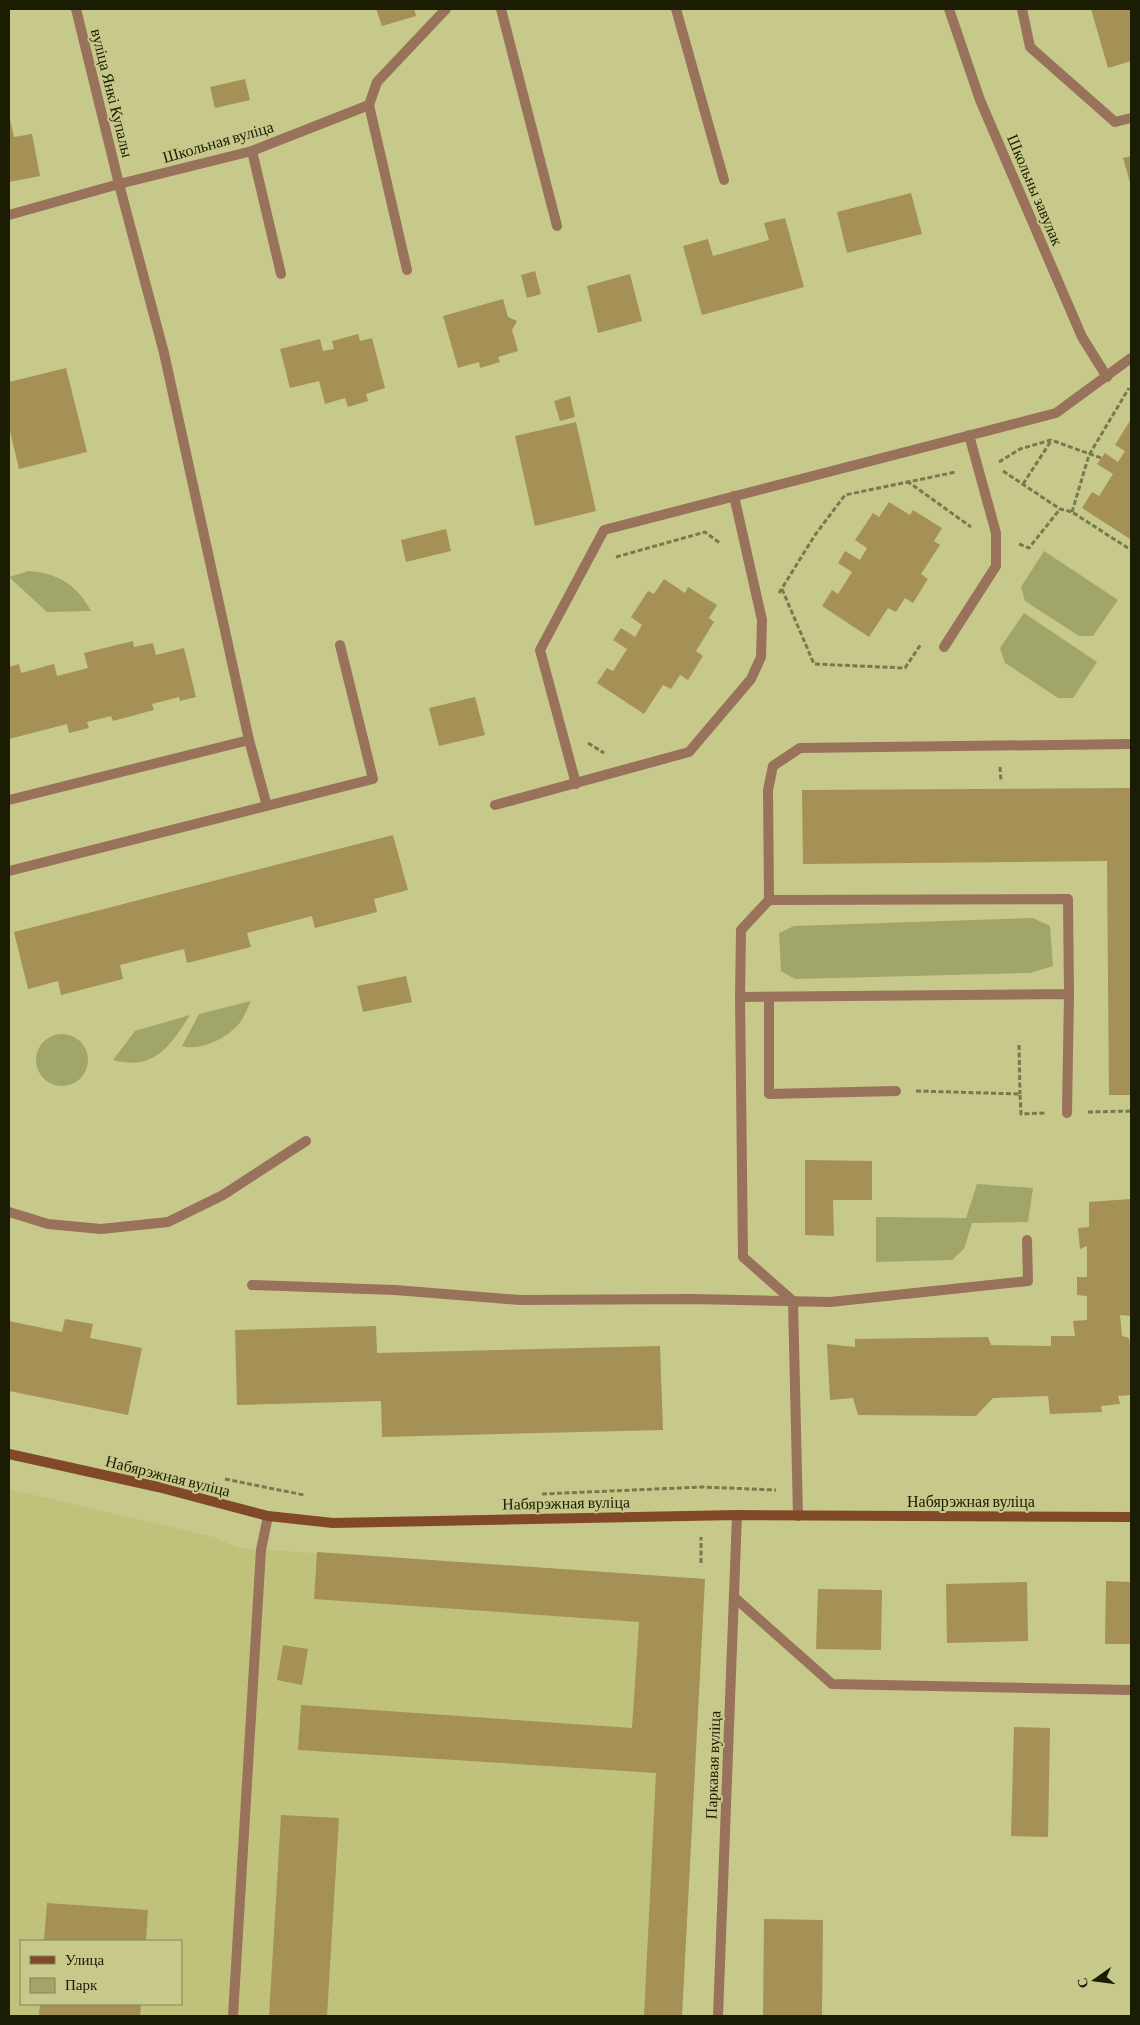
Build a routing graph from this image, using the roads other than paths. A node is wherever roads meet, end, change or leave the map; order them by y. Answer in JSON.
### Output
{"nodes":[{"id":1,"x":76,"y":9,"type":"edge"},
{"id":2,"x":446,"y":9,"type":"edge"},
{"id":3,"x":501,"y":9,"type":"edge"},
{"id":4,"x":676,"y":9,"type":"edge"},
{"id":5,"x":949,"y":9,"type":"edge"},
{"id":6,"x":1022,"y":9,"type":"edge"},
{"id":7,"x":369,"y":105,"type":"junction"},
{"id":8,"x":1131,"y":118,"type":"edge"},
{"id":9,"x":252,"y":151,"type":"junction"},
{"id":10,"x":724,"y":180,"type":"dead end"},
{"id":11,"x":119,"y":184,"type":"junction"},
{"id":12,"x":9,"y":214,"type":"edge"},
{"id":13,"x":557,"y":226,"type":"dead end"},
{"id":14,"x":408,"y":270,"type":"dead end"},
{"id":15,"x":282,"y":274,"type":"dead end"},
{"id":16,"x":1131,"y":358,"type":"edge"},
{"id":17,"x":1107,"y":377,"type":"junction"},
{"id":18,"x":969,"y":435,"type":"junction"},
{"id":19,"x":734,"y":496,"type":"junction"},
{"id":20,"x":340,"y":645,"type":"dead end"},
{"id":21,"x":944,"y":647,"type":"dead end"},
{"id":22,"x":249,"y":740,"type":"junction"},
{"id":23,"x":1131,"y":744,"type":"edge"},
{"id":24,"x":576,"y":784,"type":"junction"},
{"id":25,"x":9,"y":800,"type":"edge"},
{"id":26,"x":495,"y":805,"type":"dead end"},
{"id":27,"x":267,"y":806,"type":"junction"},
{"id":28,"x":9,"y":871,"type":"edge"},
{"id":29,"x":769,"y":900,"type":"junction"},
{"id":30,"x":1069,"y":994,"type":"junction"},
{"id":31,"x":740,"y":997,"type":"junction"},
{"id":32,"x":769,"y":997,"type":"junction"},
{"id":33,"x":896,"y":1091,"type":"road end"},
{"id":34,"x":1067,"y":1113,"type":"road end"},
{"id":35,"x":306,"y":1141,"type":"dead end"},
{"id":36,"x":9,"y":1212,"type":"edge"},
{"id":37,"x":1027,"y":1240,"type":"dead end"},
{"id":38,"x":252,"y":1285,"type":"dead end"},
{"id":39,"x":793,"y":1301,"type":"junction"},
{"id":40,"x":9,"y":1454,"type":"edge"},
{"id":41,"x":737,"y":1515,"type":"junction"},
{"id":42,"x":268,"y":1516,"type":"junction"},
{"id":43,"x":798,"y":1516,"type":"junction"},
{"id":44,"x":1131,"y":1517,"type":"edge"},
{"id":45,"x":734,"y":1597,"type":"junction"},
{"id":46,"x":1131,"y":1690,"type":"edge"},
{"id":47,"x":233,"y":2016,"type":"edge"},
{"id":48,"x":718,"y":2016,"type":"edge"}],
"edges":[{"from":1,"to":11,"type":"street","name":"вуліца Янкі Купалы"},
{"from":2,"to":7,"type":"street"},
{"from":3,"to":13,"type":"street"},
{"from":4,"to":10,"type":"street"},
{"from":5,"to":17,"type":"street","name":"Школьны завулак"},
{"from":6,"to":8,"type":"street"},
{"from":7,"to":9,"type":"street","name":"Школьная вуліца"},
{"from":7,"to":14,"type":"street"},
{"from":9,"to":11,"type":"street","name":"Школьная вуліца"},
{"from":9,"to":15,"type":"street"},
{"from":11,"to":12,"type":"street","name":"Школьная вуліца"},
{"from":11,"to":22,"type":"street","name":"вуліца Янкі Купалы"},
{"from":16,"to":17,"type":"street"},
{"from":17,"to":18,"type":"street"},
{"from":18,"to":19,"type":"street"},
{"from":18,"to":21,"type":"street"},
{"from":19,"to":24,"type":"street"},
{"from":19,"to":24,"type":"street"},
{"from":20,"to":27,"type":"street"},
{"from":22,"to":25,"type":"street"},
{"from":22,"to":27,"type":"street","name":"вуліца Янкі Купалы"},
{"from":23,"to":29,"type":"street"},
{"from":24,"to":26,"type":"street"},
{"from":27,"to":28,"type":"street"},
{"from":29,"to":30,"type":"street"},
{"from":29,"to":31,"type":"street"},
{"from":30,"to":32,"type":"street"},
{"from":30,"to":34,"type":"street"},
{"from":31,"to":32,"type":"street"},
{"from":31,"to":39,"type":"street"},
{"from":32,"to":33,"type":"street"},
{"from":35,"to":36,"type":"street"},
{"from":37,"to":39,"type":"street"},
{"from":38,"to":39,"type":"street"},
{"from":39,"to":43,"type":"street"},
{"from":40,"to":42,"type":"street","name":"Набярэжная вуліца"},
{"from":41,"to":42,"type":"street","name":"Набярэжная вуліца"},
{"from":41,"to":43,"type":"street","name":"Набярэжная вуліца"},
{"from":41,"to":45,"type":"street","name":"Паркавая вуліца"},
{"from":42,"to":47,"type":"street"},
{"from":43,"to":44,"type":"street","name":"Набярэжная вуліца"},
{"from":45,"to":46,"type":"street"},
{"from":45,"to":48,"type":"street","name":"Паркавая вуліца"}]}
